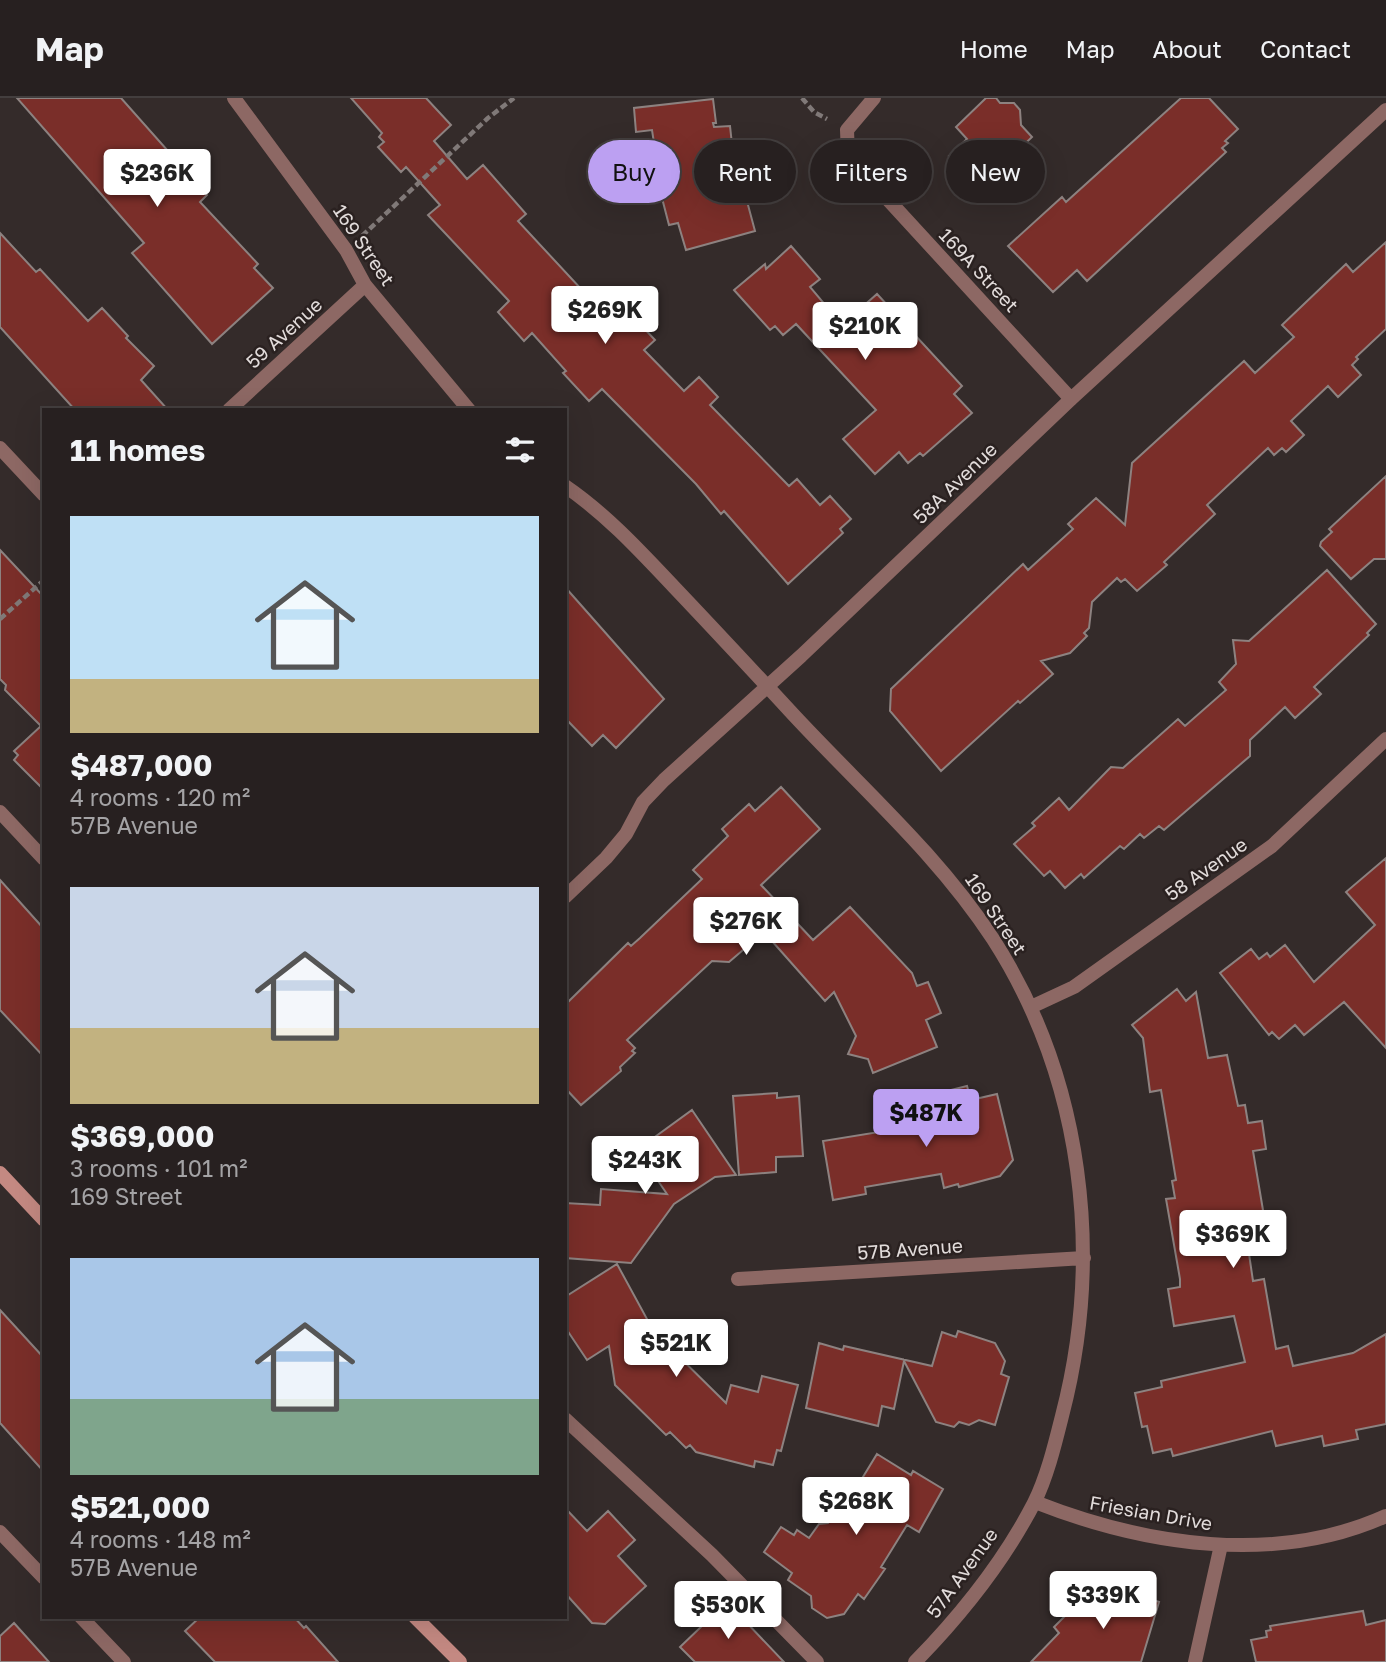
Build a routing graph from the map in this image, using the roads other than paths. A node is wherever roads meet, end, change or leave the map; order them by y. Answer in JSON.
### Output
{"nodes":[{"id":1,"x":234,"y":98,"type":"edge"},
{"id":2,"x":874,"y":98,"type":"edge"},
{"id":3,"x":1386,"y":110,"type":"edge"},
{"id":4,"x":365,"y":285,"type":"junction"},
{"id":5,"x":1071,"y":399,"type":"junction"},
{"id":6,"x":231,"y":408,"type":"edge"},
{"id":7,"x":467,"y":408,"type":"edge"},
{"id":8,"x":0,"y":449,"type":"edge"},
{"id":9,"x":567,"y":487,"type":"edge"},
{"id":10,"x":42,"y":493,"type":"edge"},
{"id":11,"x":766,"y":685,"type":"junction"},
{"id":12,"x":1386,"y":739,"type":"edge"},
{"id":13,"x":0,"y":812,"type":"edge"},
{"id":14,"x":42,"y":857,"type":"edge"},
{"id":15,"x":567,"y":895,"type":"edge"},
{"id":16,"x":1031,"y":1007,"type":"junction"},
{"id":17,"x":0,"y":1173,"type":"edge"},
{"id":18,"x":42,"y":1218,"type":"edge"},
{"id":19,"x":1084,"y":1258,"type":"junction"},
{"id":20,"x":738,"y":1279,"type":"dead end"},
{"id":21,"x":567,"y":1421,"type":"edge"},
{"id":22,"x":1035,"y":1502,"type":"junction"},
{"id":23,"x":1386,"y":1516,"type":"edge"},
{"id":24,"x":0,"y":1532,"type":"edge"},
{"id":25,"x":1221,"y":1545,"type":"junction"},
{"id":26,"x":42,"y":1576,"type":"edge"},
{"id":27,"x":83,"y":1619,"type":"edge"},
{"id":28,"x":417,"y":1619,"type":"edge"},
{"id":29,"x":124,"y":1662,"type":"edge"},
{"id":30,"x":460,"y":1662,"type":"edge"},
{"id":31,"x":817,"y":1662,"type":"edge"},
{"id":32,"x":915,"y":1662,"type":"edge"},
{"id":33,"x":1195,"y":1662,"type":"edge"}],
"edges":[{"from":1,"to":4,"type":"street","name":"169 Street"},
{"from":2,"to":5,"type":"street","name":"169A Street"},
{"from":3,"to":5,"type":"street","name":"58A Avenue"},
{"from":4,"to":6,"type":"street","name":"59 Avenue"},
{"from":4,"to":7,"type":"street","name":"169 Street"},
{"from":5,"to":11,"type":"street","name":"58A Avenue"},
{"from":8,"to":10,"type":"street"},
{"from":9,"to":11,"type":"street","name":"169 Street"},
{"from":11,"to":15,"type":"street","name":"58A Avenue"},
{"from":11,"to":16,"type":"street","name":"169 Street"},
{"from":12,"to":16,"type":"street","name":"58 Avenue"},
{"from":13,"to":14,"type":"street"},
{"from":16,"to":19,"type":"street","name":"169 Street"},
{"from":17,"to":18,"type":"main road"},
{"from":19,"to":20,"type":"street","name":"57B Avenue"},
{"from":19,"to":22,"type":"street","name":"169 Street"},
{"from":21,"to":31,"type":"street"},
{"from":22,"to":25,"type":"street","name":"Friesian Drive"},
{"from":22,"to":32,"type":"street","name":"57A Avenue"},
{"from":23,"to":25,"type":"street","name":"Friesian Drive"},
{"from":24,"to":26,"type":"street"},
{"from":25,"to":33,"type":"street"},
{"from":27,"to":29,"type":"street"},
{"from":28,"to":30,"type":"main road"}]}
